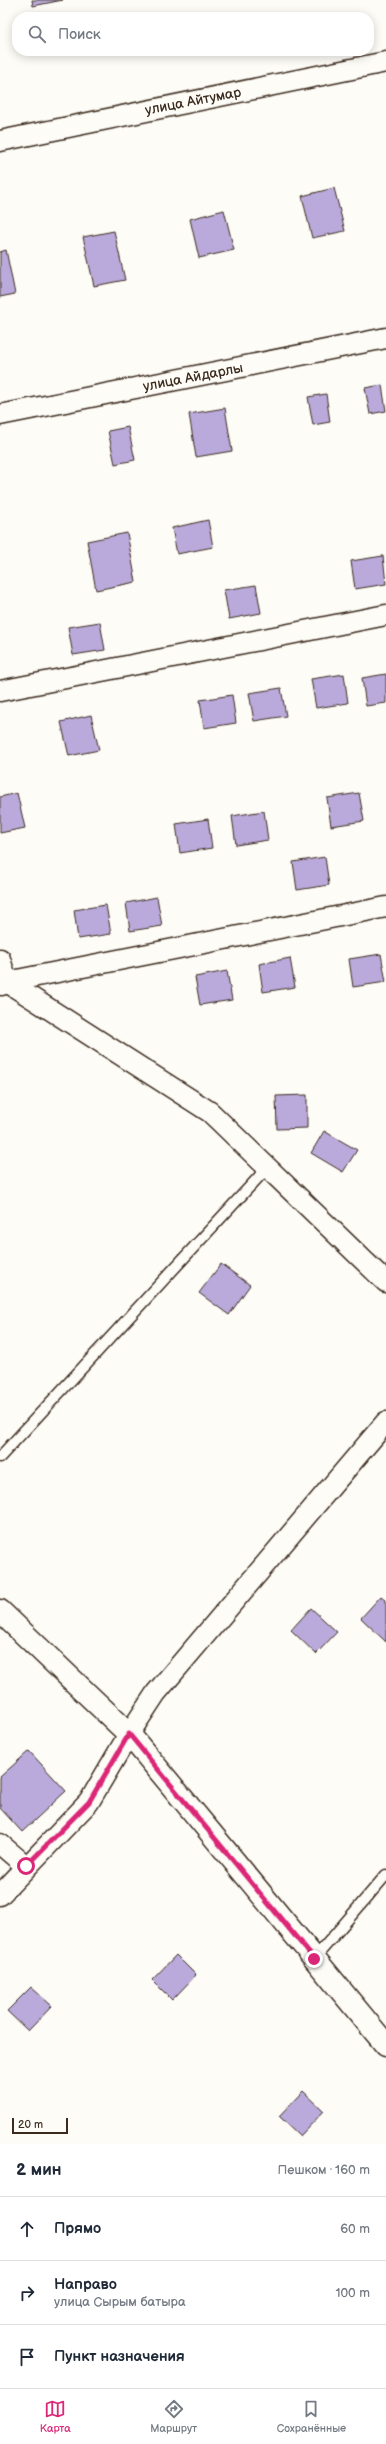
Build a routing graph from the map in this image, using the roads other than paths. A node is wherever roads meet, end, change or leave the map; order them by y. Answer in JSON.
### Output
{"nodes":[{"id":1,"x":386,"y":62,"type":"edge"},
{"id":2,"x":0,"y":140,"type":"edge"},
{"id":3,"x":386,"y":338,"type":"edge"},
{"id":4,"x":0,"y":415,"type":"edge"},
{"id":5,"x":386,"y":615,"type":"edge"},
{"id":6,"x":0,"y":691,"type":"edge"},
{"id":7,"x":386,"y":907,"type":"edge"},
{"id":8,"x":0,"y":959,"type":"edge"},
{"id":9,"x":4,"y":984,"type":"edge"},
{"id":10,"x":267,"y":1168,"type":"junction"},
{"id":11,"x":386,"y":1282,"type":"edge"},
{"id":12,"x":386,"y":1422,"type":"edge"},
{"id":13,"x":0,"y":1457,"type":"edge"},
{"id":14,"x":0,"y":1610,"type":"edge"},
{"id":15,"x":129,"y":1734,"type":"junction"},
{"id":16,"x":0,"y":1844,"type":"edge"},
{"id":17,"x":26,"y":1866,"type":"junction"},
{"id":18,"x":386,"y":1875,"type":"edge"},
{"id":19,"x":0,"y":1895,"type":"edge"},
{"id":20,"x":314,"y":1959,"type":"junction"},
{"id":21,"x":386,"y":2045,"type":"edge"}],
"edges":[{"from":1,"to":2,"type":"street","name":"улица Айтумар"},
{"from":3,"to":4,"type":"street","name":"улица Айдарлы"},
{"from":5,"to":6,"type":"street"},
{"from":7,"to":9,"type":"street"},
{"from":8,"to":9,"type":"street"},
{"from":9,"to":10,"type":"street"},
{"from":10,"to":11,"type":"street"},
{"from":10,"to":13,"type":"lane"},
{"from":12,"to":15,"type":"street"},
{"from":14,"to":15,"type":"street"},
{"from":15,"to":17,"type":"street"},
{"from":15,"to":20,"type":"street"},
{"from":16,"to":17,"type":"street"},
{"from":17,"to":19,"type":"street"},
{"from":18,"to":20,"type":"lane"},
{"from":20,"to":21,"type":"street"}]}
